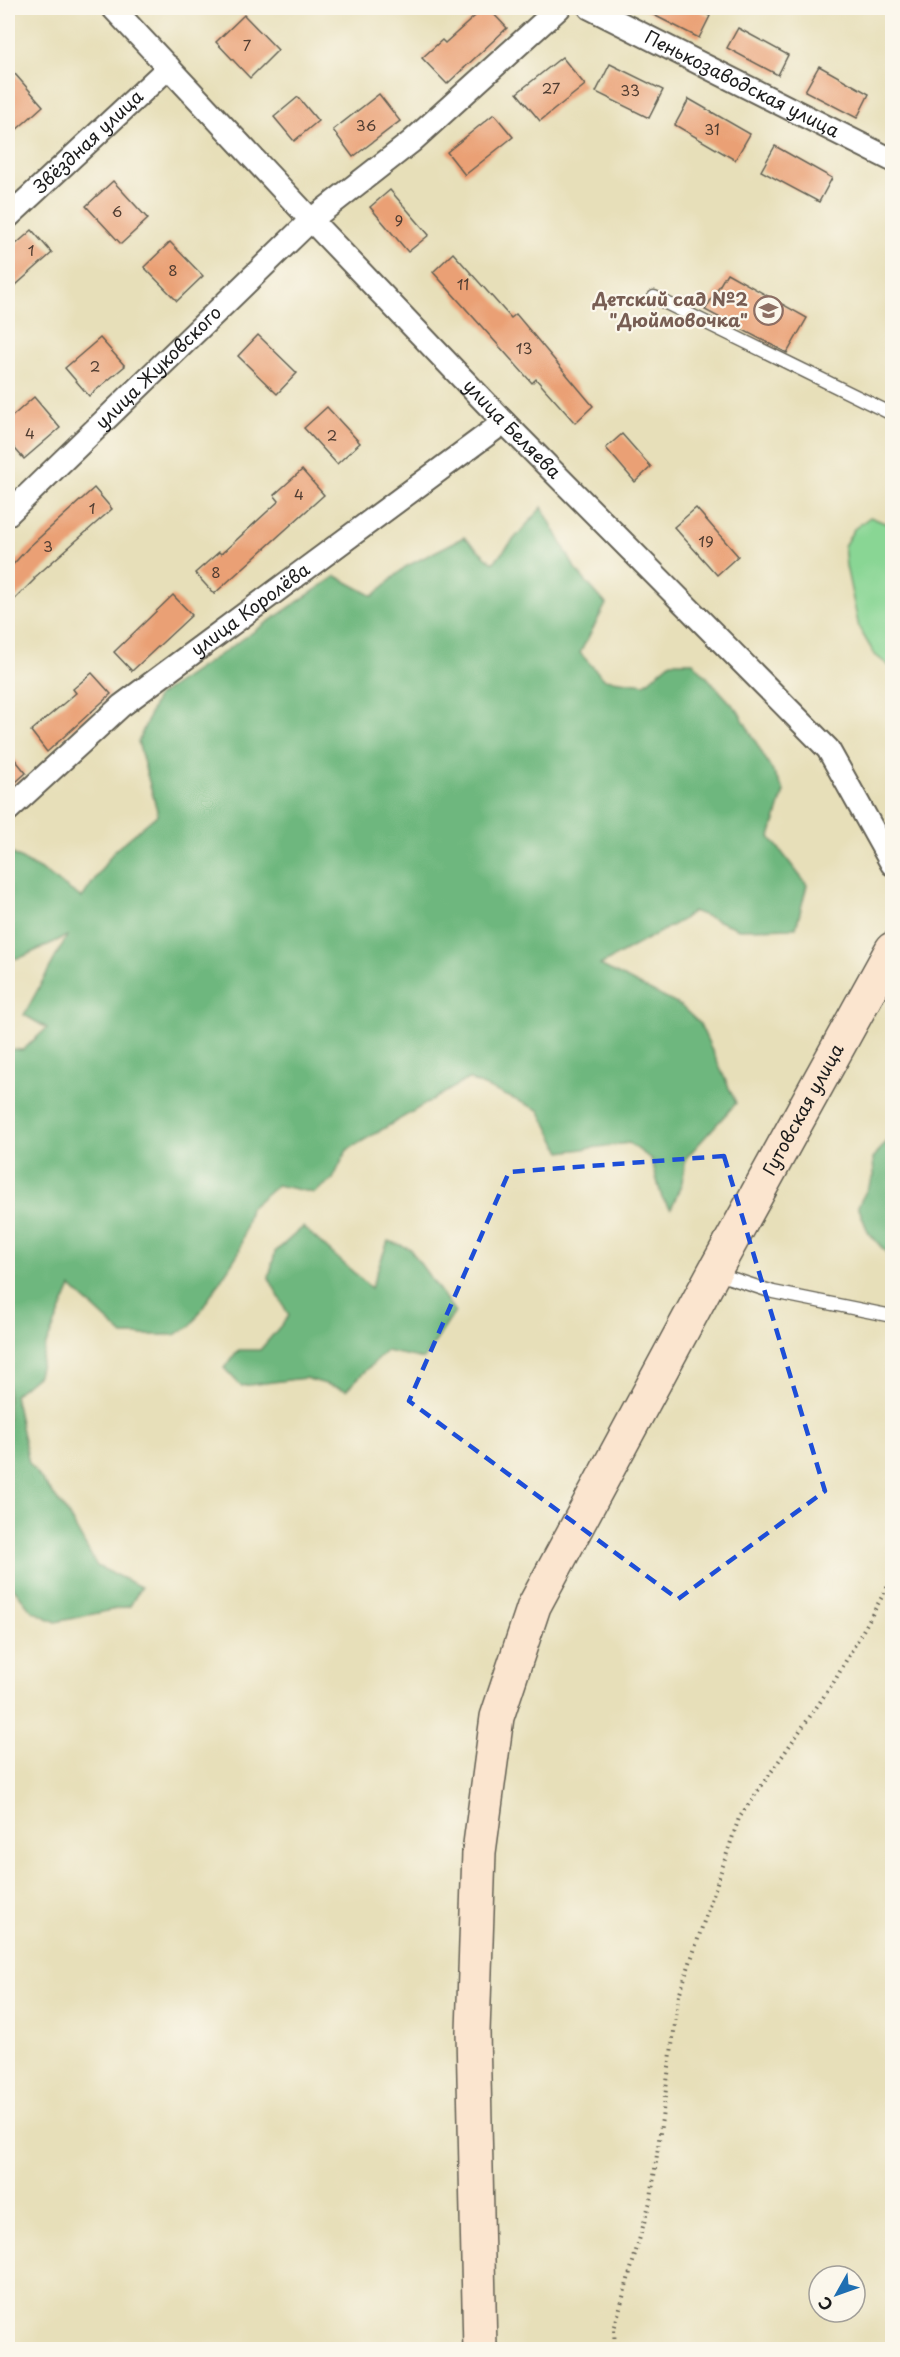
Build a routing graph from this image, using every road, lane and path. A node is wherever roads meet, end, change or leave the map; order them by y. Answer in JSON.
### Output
{"nodes":[{"id":1,"x":113,"y":8,"type":"edge"},
{"id":2,"x":559,"y":8,"type":"edge"},
{"id":3,"x":590,"y":8,"type":"edge"},
{"id":4,"x":169,"y":67,"type":"junction"},
{"id":5,"x":892,"y":160,"type":"edge"},
{"id":6,"x":8,"y":217,"type":"edge"},
{"id":7,"x":310,"y":220,"type":"junction"},
{"id":8,"x":654,"y":297,"type":"dead end"},
{"id":9,"x":892,"y":414,"type":"edge"},
{"id":10,"x":504,"y":422,"type":"junction"},
{"id":11,"x":8,"y":514,"type":"edge"},
{"id":12,"x":8,"y":810,"type":"edge"},
{"id":13,"x":892,"y":864,"type":"edge"},
{"id":14,"x":892,"y":949,"type":"edge"},
{"id":15,"x":714,"y":1272,"type":"junction"},
{"id":16,"x":892,"y":1316,"type":"edge"},
{"id":17,"x":892,"y":1579,"type":"edge"},
{"id":18,"x":480,"y":2349,"type":"edge"},
{"id":19,"x":615,"y":2349,"type":"edge"}],
"edges":[{"from":1,"to":4,"type":"street","name":"улица Беляева"},
{"from":2,"to":7,"type":"street","name":"улица Жуковского"},
{"from":3,"to":5,"type":"street","name":"Пенькозаводская улица"},
{"from":4,"to":6,"type":"street","name":"Звёздная улица"},
{"from":4,"to":7,"type":"street","name":"улица Беляева"},
{"from":7,"to":10,"type":"street","name":"улица Беляева"},
{"from":7,"to":11,"type":"street","name":"улица Жуковского"},
{"from":8,"to":9,"type":"lane"},
{"from":10,"to":12,"type":"street","name":"улица Королёва"},
{"from":10,"to":13,"type":"street","name":"улица Беляева"},
{"from":14,"to":15,"type":"street","name":"Гутовская улица"},
{"from":15,"to":16,"type":"lane"},
{"from":15,"to":18,"type":"street","name":"Гутовская улица"},
{"from":17,"to":19,"type":"path"}]}
